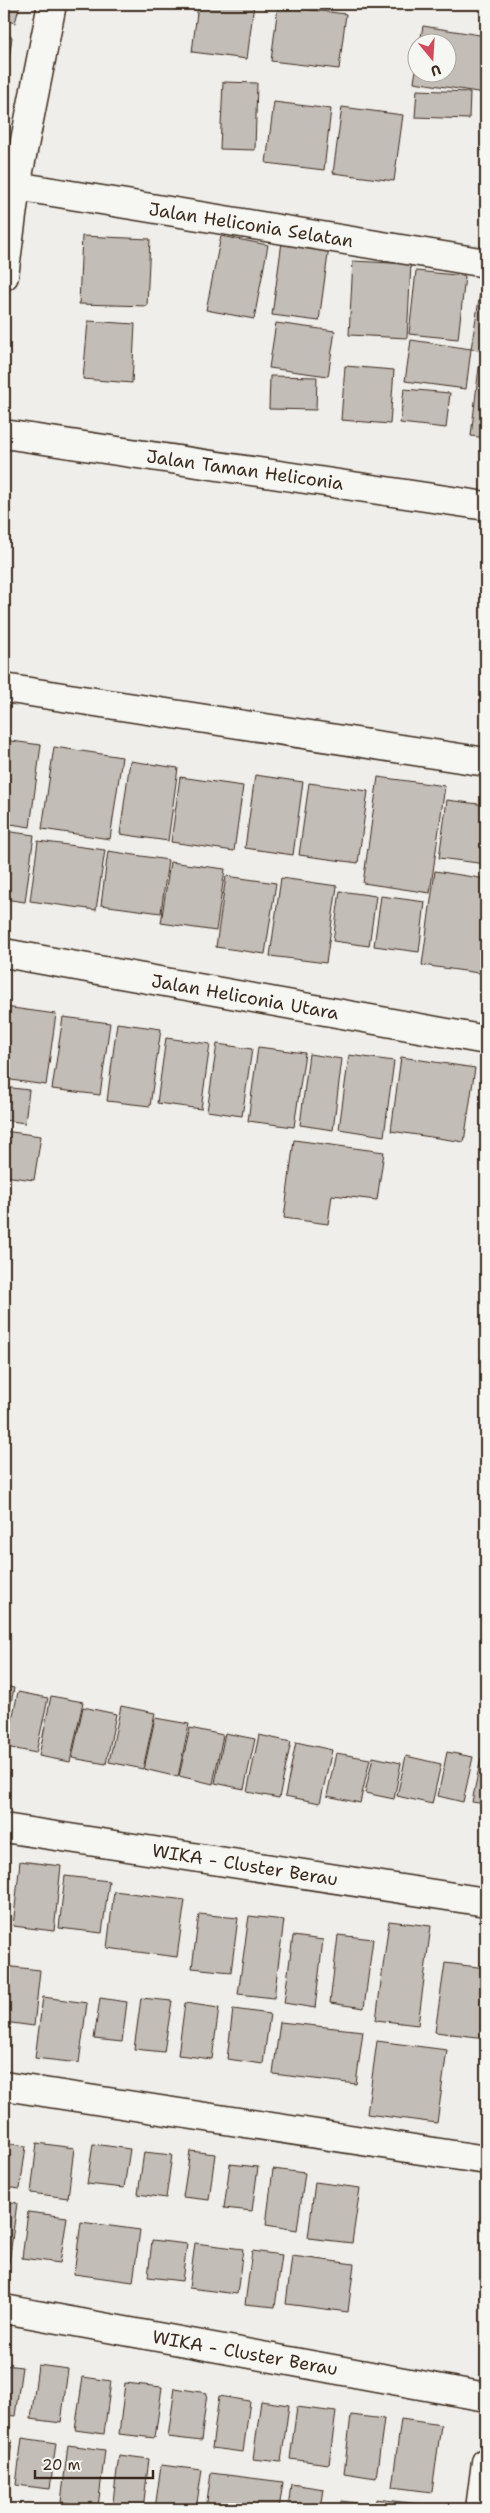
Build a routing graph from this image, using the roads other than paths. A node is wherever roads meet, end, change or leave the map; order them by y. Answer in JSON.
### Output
{"nodes":[{"id":1,"x":52,"y":4,"type":"edge"},
{"id":2,"x":16,"y":186,"type":"junction"},
{"id":3,"x":486,"y":263,"type":"edge"},
{"id":4,"x":4,"y":276,"type":"edge"},
{"id":5,"x":4,"y":434,"type":"edge"},
{"id":6,"x":486,"y":506,"type":"edge"},
{"id":7,"x":4,"y":688,"type":"edge"},
{"id":8,"x":486,"y":762,"type":"edge"},
{"id":9,"x":4,"y":953,"type":"edge"},
{"id":10,"x":486,"y":1040,"type":"edge"},
{"id":11,"x":4,"y":1828,"type":"edge"},
{"id":12,"x":486,"y":1902,"type":"edge"},
{"id":13,"x":4,"y":2086,"type":"edge"},
{"id":14,"x":486,"y":2160,"type":"edge"},
{"id":15,"x":4,"y":2309,"type":"edge"},
{"id":16,"x":486,"y":2396,"type":"edge"},
{"id":17,"x":486,"y":2462,"type":"edge"},
{"id":18,"x":480,"y":2509,"type":"edge"}],
"edges":[{"from":1,"to":2,"type":"street"},
{"from":2,"to":3,"type":"street","name":"Jalan Heliconia Selatan"},
{"from":2,"to":4,"type":"street"},
{"from":5,"to":6,"type":"street","name":"Jalan Taman Heliconia"},
{"from":7,"to":8,"type":"street"},
{"from":9,"to":10,"type":"street","name":"Jalan Heliconia Utara"},
{"from":11,"to":12,"type":"street","name":"WIKA - Cluster Berau"},
{"from":13,"to":14,"type":"street"},
{"from":15,"to":16,"type":"street","name":"WIKA - Cluster Berau"},
{"from":17,"to":18,"type":"street"}]}
